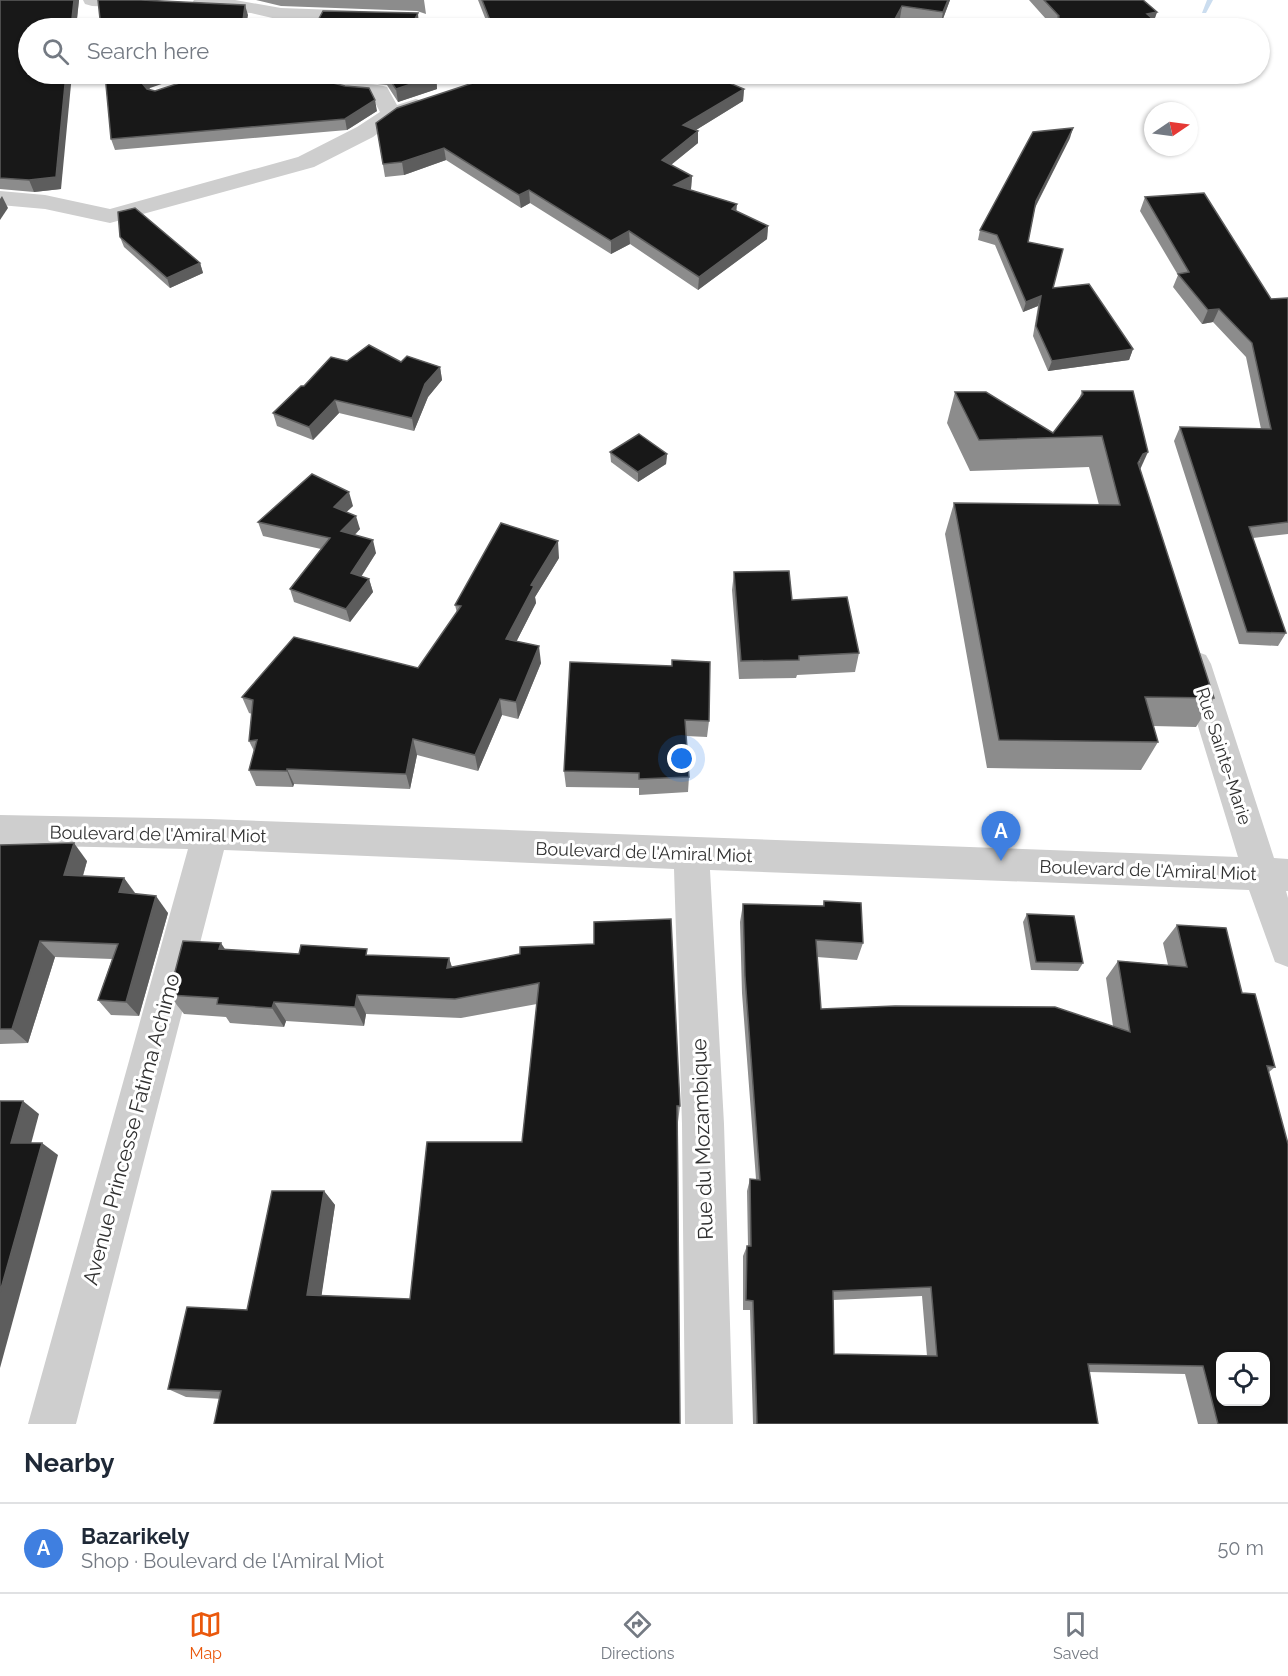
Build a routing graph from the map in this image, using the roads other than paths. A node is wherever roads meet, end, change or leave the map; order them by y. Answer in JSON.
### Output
{"nodes":[{"id":1,"x":93,"y":0,"type":"edge"},
{"id":2,"x":160,"y":2,"type":"edge"},
{"id":3,"x":182,"y":2,"type":"edge"},
{"id":4,"x":383,"y":18,"type":"edge"},
{"id":5,"x":328,"y":84,"type":"edge"},
{"id":6,"x":434,"y":99,"type":"edge"},
{"id":7,"x":391,"y":114,"type":"junction"},
{"id":8,"x":0,"y":198,"type":"edge"},
{"id":9,"x":1187,"y":639,"type":"edge"},
{"id":10,"x":0,"y":830,"type":"edge"},
{"id":11,"x":210,"y":834,"type":"junction"},
{"id":12,"x":691,"y":854,"type":"junction"},
{"id":13,"x":1275,"y":874,"type":"edge"},
{"id":14,"x":1288,"y":950,"type":"edge"},
{"id":15,"x":52,"y":1424,"type":"edge"},
{"id":16,"x":709,"y":1424,"type":"edge"}],
"edges":[{"from":1,"to":2,"type":"street"},
{"from":3,"to":4,"type":"street"},
{"from":5,"to":7,"type":"street"},
{"from":6,"to":7,"type":"street"},
{"from":7,"to":8,"type":"street"},
{"from":9,"to":13,"type":"street","name":"Rue Sainte-Marie"},
{"from":10,"to":11,"type":"street","name":"Boulevard de l'Amiral Miot"},
{"from":11,"to":12,"type":"street","name":"Boulevard de l'Amiral Miot"},
{"from":11,"to":15,"type":"street","name":"Avenue Princesse Fatima Achimo"},
{"from":12,"to":13,"type":"street","name":"Boulevard de l'Amiral Miot"},
{"from":12,"to":16,"type":"street","name":"Rue du Mozambique"},
{"from":13,"to":14,"type":"street","name":"Rue Sainte-Marie"}]}
